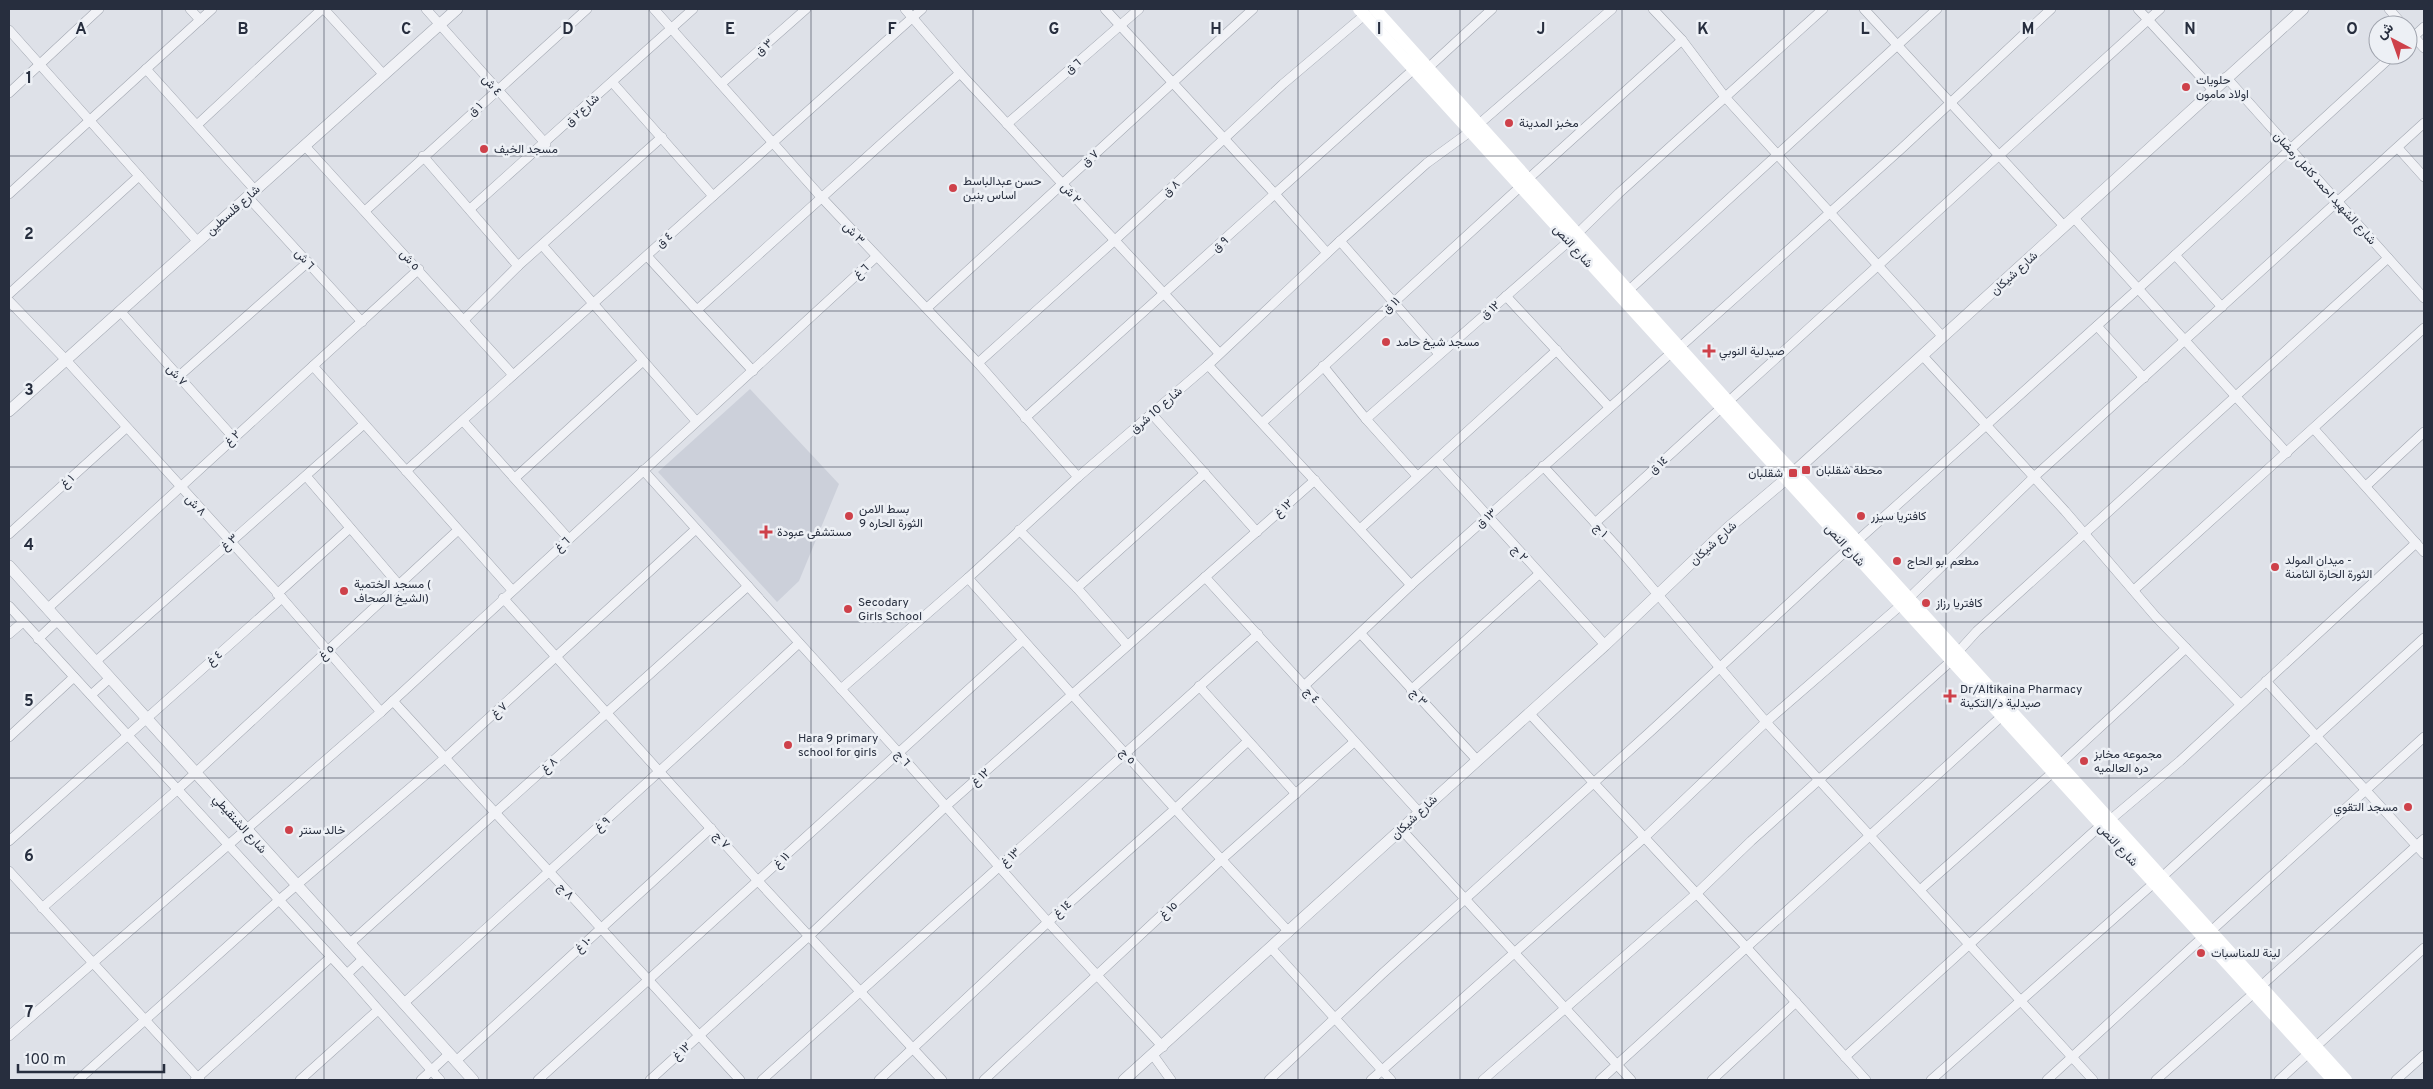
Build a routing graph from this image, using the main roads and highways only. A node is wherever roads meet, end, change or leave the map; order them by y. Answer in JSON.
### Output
{"nodes":[{"id":1,"x":1370,"y":10,"type":"edge"},
{"id":2,"x":1475,"y":128,"type":"junction"},
{"id":3,"x":1573,"y":238,"type":"junction"},
{"id":4,"x":1676,"y":350,"type":"junction"},
{"id":5,"x":1954,"y":657,"type":"junction"},
{"id":6,"x":2056,"y":769,"type":"junction"},
{"id":7,"x":2312,"y":1050,"type":"junction"},
{"id":8,"x":2333,"y":1080,"type":"edge"},
{"id":9,"x":2346,"y":1080,"type":"edge"}],
"edges":[{"from":1,"to":2,"type":"main road","name":"شارع النص"},
{"from":1,"to":2,"type":"main road","name":"شارع النص"},
{"from":2,"to":3,"type":"main road","name":"شارع النص"},
{"from":3,"to":4,"type":"main road","name":"شارع النص"},
{"from":3,"to":4,"type":"main road","name":"شارع النص"},
{"from":4,"to":5,"type":"main road","name":"شارع النص"},
{"from":5,"to":6,"type":"main road","name":"شارع النص"},
{"from":5,"to":6,"type":"main road","name":"شارع النص"},
{"from":6,"to":7,"type":"main road","name":"شارع النص"},
{"from":7,"to":8,"type":"main road","name":"شارع النص"},
{"from":7,"to":9,"type":"main road","name":"شارع النص"}]}
